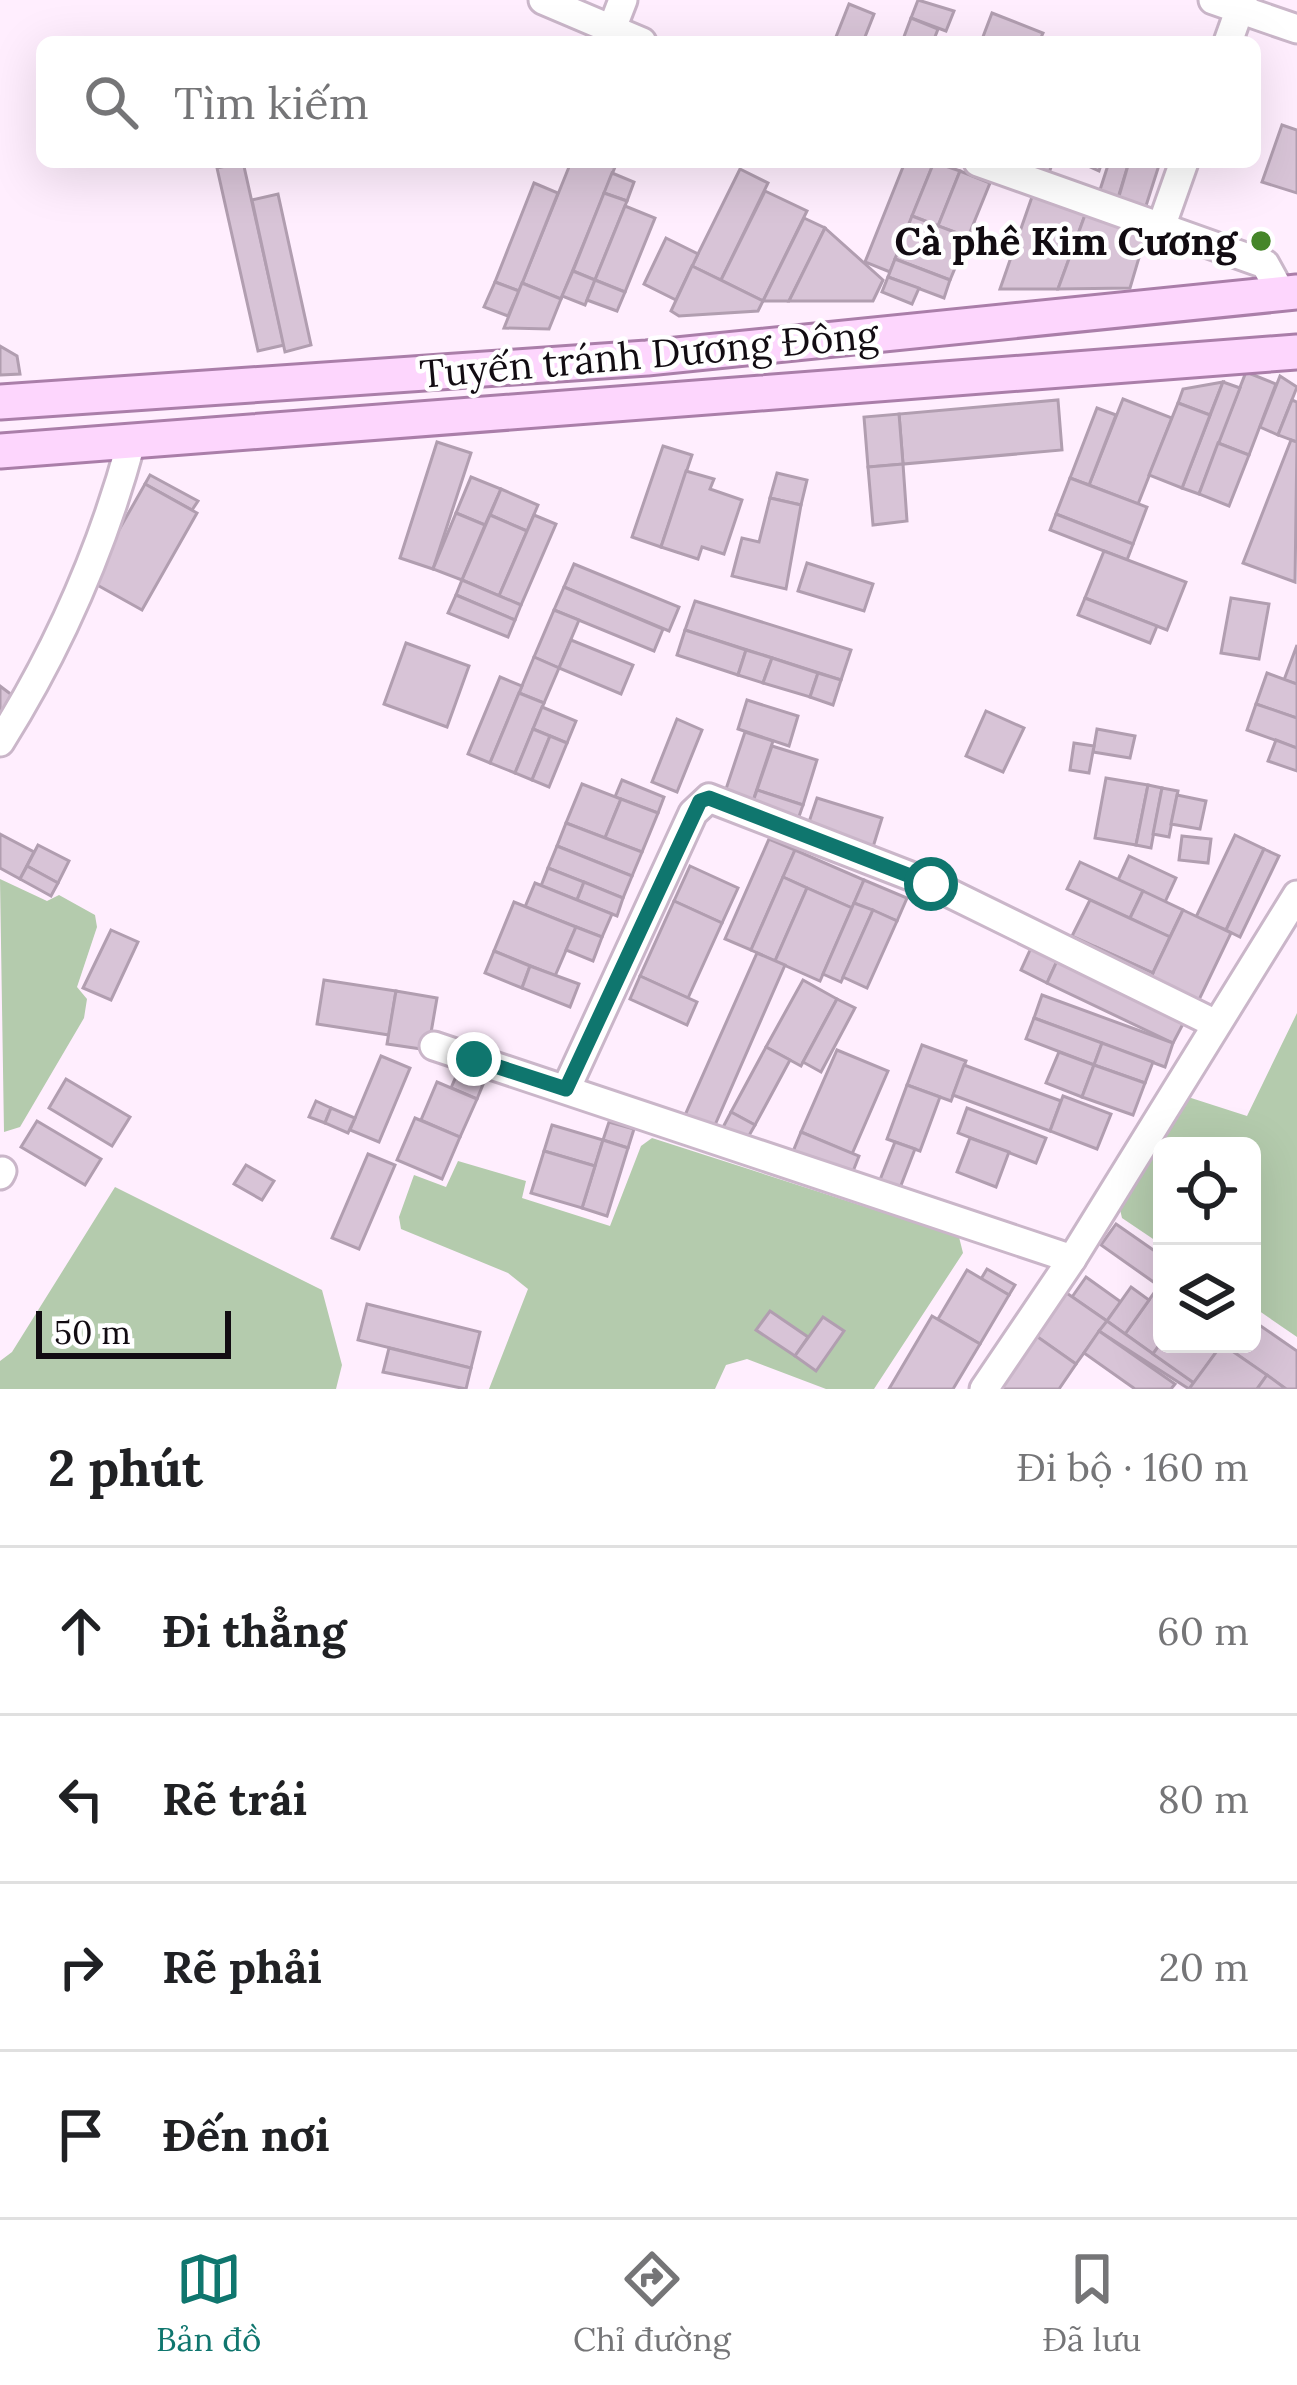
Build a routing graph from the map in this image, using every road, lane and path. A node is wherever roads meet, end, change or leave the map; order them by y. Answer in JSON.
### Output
{"nodes":[{"id":1,"x":543,"y":0,"type":"edge"},
{"id":2,"x":623,"y":0,"type":"edge"},
{"id":3,"x":1232,"y":3,"type":"edge"},
{"id":4,"x":1297,"y":29,"type":"edge"},
{"id":5,"x":610,"y":31,"type":"junction"},
{"id":6,"x":625,"y":36,"type":"edge"},
{"id":7,"x":1229,"y":36,"type":"edge"},
{"id":8,"x":995,"y":168,"type":"edge"},
{"id":9,"x":1182,"y":168,"type":"edge"},
{"id":10,"x":1161,"y":227,"type":"junction"},
{"id":11,"x":1289,"y":293,"type":"edge"},
{"id":12,"x":1297,"y":352,"type":"edge"},
{"id":13,"x":0,"y":402,"type":"edge"},
{"id":14,"x":130,"y":443,"type":"junction"},
{"id":15,"x":0,"y":452,"type":"edge"},
{"id":16,"x":0,"y":742,"type":"edge"},
{"id":17,"x":1297,"y":895,"type":"edge"},
{"id":18,"x":1216,"y":1024,"type":"junction"},
{"id":19,"x":434,"y":1046,"type":"dead end"},
{"id":20,"x":566,"y":1089,"type":"junction"},
{"id":21,"x":1072,"y":1259,"type":"junction"},
{"id":22,"x":984,"y":1389,"type":"edge"}],
"edges":[{"from":1,"to":5,"type":"street"},
{"from":2,"to":5,"type":"street"},
{"from":3,"to":4,"type":"street"},
{"from":3,"to":7,"type":"street"},
{"from":5,"to":6,"type":"street"},
{"from":8,"to":10,"type":"street"},
{"from":9,"to":10,"type":"street"},
{"from":10,"to":11,"type":"street"},
{"from":11,"to":13,"type":"main road","name":"Tuyến tránh Dương Đông"},
{"from":12,"to":14,"type":"main road","name":"Tuyến tránh Dương Đông"},
{"from":14,"to":15,"type":"main road","name":"Tuyến tránh Dương Đông"},
{"from":14,"to":16,"type":"street"},
{"from":17,"to":18,"type":"street"},
{"from":18,"to":20,"type":"street"},
{"from":18,"to":21,"type":"street"},
{"from":19,"to":20,"type":"street"},
{"from":20,"to":21,"type":"street"},
{"from":21,"to":22,"type":"street"}]}
